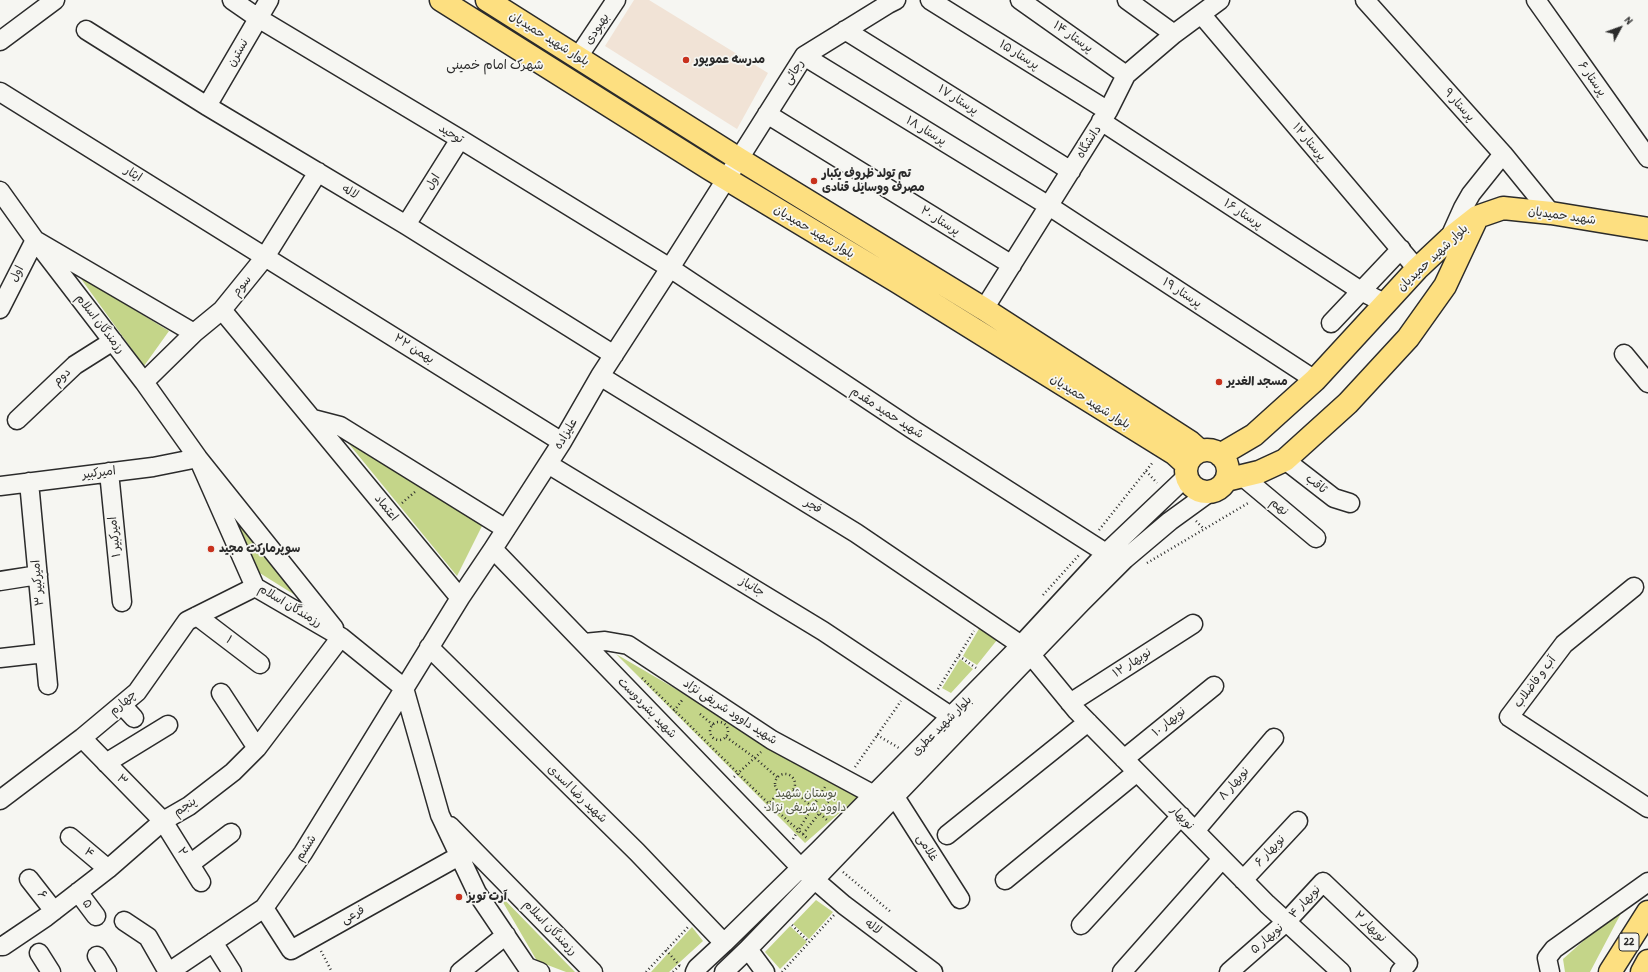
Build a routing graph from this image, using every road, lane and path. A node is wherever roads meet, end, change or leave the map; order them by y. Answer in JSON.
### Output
{"nodes":[{"id":1,"x":55,"y":0,"type":"edge"},
{"id":2,"x":232,"y":0,"type":"edge"},
{"id":3,"x":269,"y":0,"type":"edge"},
{"id":4,"x":441,"y":0,"type":"edge"},
{"id":5,"x":486,"y":0,"type":"edge"},
{"id":6,"x":896,"y":0,"type":"edge"},
{"id":7,"x":930,"y":0,"type":"edge"},
{"id":8,"x":1020,"y":0,"type":"edge"},
{"id":9,"x":1127,"y":0,"type":"edge"},
{"id":10,"x":1220,"y":0,"type":"edge"},
{"id":11,"x":1365,"y":0,"type":"edge"},
{"id":12,"x":1536,"y":0,"type":"edge"},
{"id":13,"x":613,"y":1,"type":"edge"},
{"id":14,"x":1201,"y":14,"type":"junction"},
{"id":15,"x":258,"y":18,"type":"junction"},
{"id":16,"x":86,"y":30,"type":"dead end"},
{"id":17,"x":844,"y":30,"type":"junction"},
{"id":18,"x":1174,"y":34,"type":"junction"},
{"id":19,"x":0,"y":41,"type":"edge"},
{"id":20,"x":804,"y":56,"type":"junction"},
{"id":21,"x":578,"y":57,"type":"junction"},
{"id":22,"x":1126,"y":75,"type":"junction"},
{"id":23,"x":564,"y":78,"type":"junction"},
{"id":24,"x":0,"y":92,"type":"edge"},
{"id":25,"x":208,"y":106,"type":"junction"},
{"id":26,"x":767,"y":114,"type":"junction"},
{"id":27,"x":1105,"y":116,"type":"junction"},
{"id":28,"x":460,"y":139,"type":"junction"},
{"id":29,"x":1503,"y":154,"type":"junction"},
{"id":30,"x":1648,"y":158,"type":"edge"},
{"id":31,"x":739,"y":159,"type":"junction"},
{"id":32,"x":1071,"y":170,"type":"junction"},
{"id":33,"x":318,"y":172,"type":"junction"},
{"id":34,"x":726,"y":179,"type":"junction"},
{"id":35,"x":0,"y":191,"type":"edge"},
{"id":36,"x":1049,"y":206,"type":"junction"},
{"id":37,"x":1551,"y":213,"type":"junction"},
{"id":38,"x":1477,"y":218,"type":"junction"},
{"id":39,"x":406,"y":225,"type":"junction"},
{"id":40,"x":1648,"y":229,"type":"edge"},
{"id":41,"x":1449,"y":239,"type":"junction"},
{"id":42,"x":35,"y":240,"type":"junction"},
{"id":43,"x":1401,"y":249,"type":"junction"},
{"id":44,"x":265,"y":257,"type":"junction"},
{"id":45,"x":909,"y":262,"type":"junction"},
{"id":46,"x":1012,"y":265,"type":"junction"},
{"id":47,"x":670,"y":268,"type":"junction"},
{"id":48,"x":1417,"y":269,"type":"junction"},
{"id":49,"x":898,"y":282,"type":"junction"},
{"id":50,"x":1361,"y":291,"type":"junction"},
{"id":51,"x":1386,"y":304,"type":"junction"},
{"id":52,"x":0,"y":309,"type":"edge"},
{"id":53,"x":984,"y":309,"type":"junction"},
{"id":54,"x":222,"y":310,"type":"junction"},
{"id":55,"x":1331,"y":324,"type":"dead end"},
{"id":56,"x":194,"y":333,"type":"junction"},
{"id":57,"x":113,"y":341,"type":"junction"},
{"id":58,"x":1624,"y":354,"type":"dead end"},
{"id":59,"x":614,"y":355,"type":"junction"},
{"id":60,"x":600,"y":376,"type":"junction"},
{"id":61,"x":1315,"y":380,"type":"junction"},
{"id":62,"x":144,"y":382,"type":"junction"},
{"id":63,"x":1648,"y":383,"type":"edge"},
{"id":64,"x":313,"y":419,"type":"junction"},
{"id":65,"x":17,"y":420,"type":"dead end"},
{"id":66,"x":562,"y":442,"type":"junction"},
{"id":67,"x":198,"y":458,"type":"junction"},
{"id":68,"x":1284,"y":460,"type":"junction"},
{"id":69,"x":1198,"y":462,"type":"junction"},
{"id":70,"x":548,"y":464,"type":"junction"},
{"id":71,"x":109,"y":472,"type":"junction"},
{"id":72,"x":429,"y":481,"type":"junction"},
{"id":73,"x":29,"y":482,"type":"junction"},
{"id":74,"x":1226,"y":483,"type":"junction"},
{"id":75,"x":0,"y":486,"type":"edge"},
{"id":76,"x":1350,"y":503,"type":"dead end"},
{"id":77,"x":390,"y":513,"type":"junction"},
{"id":78,"x":506,"y":529,"type":"junction"},
{"id":79,"x":1316,"y":538,"type":"dead end"},
{"id":80,"x":493,"y":549,"type":"junction"},
{"id":81,"x":1106,"y":554,"type":"junction"},
{"id":82,"x":1145,"y":564,"type":"dead end"},
{"id":83,"x":38,"y":575,"type":"junction"},
{"id":84,"x":0,"y":581,"type":"edge"},
{"id":85,"x":255,"y":587,"type":"junction"},
{"id":86,"x":1634,"y":587,"type":"dead end"},
{"id":87,"x":460,"y":598,"type":"junction"},
{"id":88,"x":122,"y":602,"type":"dead end"},
{"id":89,"x":197,"y":616,"type":"junction"},
{"id":90,"x":982,"y":618,"type":"junction"},
{"id":91,"x":1193,"y":624,"type":"dead end"},
{"id":92,"x":341,"y":637,"type":"junction"},
{"id":93,"x":584,"y":643,"type":"junction"},
{"id":94,"x":429,"y":647,"type":"junction"},
{"id":95,"x":1026,"y":650,"type":"junction"},
{"id":96,"x":45,"y":653,"type":"junction"},
{"id":97,"x":959,"y":656,"type":"junction"},
{"id":98,"x":0,"y":658,"type":"edge"},
{"id":99,"x":260,"y":664,"type":"dead end"},
{"id":100,"x":976,"y":668,"type":"dead end"},
{"id":101,"x":48,"y":685,"type":"dead end"},
{"id":102,"x":1214,"y":686,"type":"dead end"},
{"id":103,"x":404,"y":688,"type":"junction"},
{"id":104,"x":692,"y":688,"type":"junction"},
{"id":105,"x":909,"y":688,"type":"junction"},
{"id":106,"x":221,"y":693,"type":"dead end"},
{"id":107,"x":930,"y":702,"type":"junction"},
{"id":108,"x":1070,"y":703,"type":"junction"},
{"id":109,"x":122,"y":705,"type":"junction"},
{"id":110,"x":952,"y":717,"type":"junction"},
{"id":111,"x":134,"y":718,"type":"dead end"},
{"id":112,"x":1088,"y":722,"type":"junction"},
{"id":113,"x":663,"y":724,"type":"junction"},
{"id":114,"x":168,"y":725,"type":"dead end"},
{"id":115,"x":877,"y":735,"type":"junction"},
{"id":116,"x":726,"y":737,"type":"junction"},
{"id":117,"x":82,"y":738,"type":"junction"},
{"id":118,"x":1274,"y":738,"type":"dead end"},
{"id":119,"x":772,"y":740,"type":"junction"},
{"id":120,"x":257,"y":748,"type":"junction"},
{"id":121,"x":912,"y":757,"type":"junction"},
{"id":122,"x":755,"y":758,"type":"junction"},
{"id":123,"x":1124,"y":759,"type":"junction"},
{"id":124,"x":106,"y":763,"type":"junction"},
{"id":125,"x":1137,"y":772,"type":"junction"},
{"id":126,"x":840,"y":776,"type":"junction"},
{"id":127,"x":777,"y":778,"type":"junction"},
{"id":128,"x":724,"y":788,"type":"junction"},
{"id":129,"x":793,"y":790,"type":"junction"},
{"id":130,"x":779,"y":792,"type":"junction"},
{"id":131,"x":874,"y":795,"type":"junction"},
{"id":132,"x":895,"y":797,"type":"junction"},
{"id":133,"x":0,"y":800,"type":"edge"},
{"id":134,"x":813,"y":808,"type":"junction"},
{"id":135,"x":1648,"y":808,"type":"edge"},
{"id":136,"x":820,"y":814,"type":"junction"},
{"id":137,"x":440,"y":815,"type":"junction"},
{"id":138,"x":1181,"y":816,"type":"junction"},
{"id":139,"x":755,"y":819,"type":"junction"},
{"id":140,"x":1298,"y":821,"type":"dead end"},
{"id":141,"x":163,"y":822,"type":"junction"},
{"id":142,"x":839,"y":830,"type":"junction"},
{"id":143,"x":1195,"y":831,"type":"junction"},
{"id":144,"x":231,"y":833,"type":"dead end"},
{"id":145,"x":803,"y":834,"type":"dead end"},
{"id":146,"x":947,"y":835,"type":"dead end"},
{"id":147,"x":70,"y":836,"type":"dead end"},
{"id":148,"x":784,"y":850,"type":"junction"},
{"id":149,"x":459,"y":856,"type":"junction"},
{"id":150,"x":1222,"y":859,"type":"junction"},
{"id":151,"x":190,"y":864,"type":"junction"},
{"id":152,"x":841,"y":867,"type":"junction"},
{"id":153,"x":108,"y":869,"type":"junction"},
{"id":154,"x":29,"y":879,"type":"dead end"},
{"id":155,"x":814,"y":879,"type":"junction"},
{"id":156,"x":1004,"y":880,"type":"dead end"},
{"id":157,"x":1243,"y":880,"type":"junction"},
{"id":158,"x":201,"y":882,"type":"dead end"},
{"id":159,"x":1323,"y":882,"type":"joint"},
{"id":160,"x":1648,"y":882,"type":"edge"},
{"id":161,"x":78,"y":892,"type":"junction"},
{"id":162,"x":960,"y":899,"type":"dead end"},
{"id":163,"x":844,"y":905,"type":"junction"},
{"id":164,"x":264,"y":908,"type":"junction"},
{"id":165,"x":54,"y":911,"type":"junction"},
{"id":166,"x":1648,"y":912,"type":"edge"},
{"id":167,"x":892,"y":913,"type":"dead end"},
{"id":168,"x":96,"y":916,"type":"dead end"},
{"id":169,"x":698,"y":916,"type":"junction"},
{"id":170,"x":796,"y":919,"type":"dead end"},
{"id":171,"x":124,"y":921,"type":"dead end"},
{"id":172,"x":1286,"y":922,"type":"junction"},
{"id":173,"x":791,"y":924,"type":"junction"},
{"id":174,"x":1080,"y":925,"type":"dead end"},
{"id":175,"x":1642,"y":925,"type":"edge"},
{"id":176,"x":786,"y":929,"type":"dead end"},
{"id":177,"x":506,"y":935,"type":"junction"},
{"id":178,"x":314,"y":937,"type":"junction"},
{"id":179,"x":213,"y":942,"type":"junction"},
{"id":180,"x":809,"y":942,"type":"junction"},
{"id":181,"x":724,"y":943,"type":"junction"},
{"id":182,"x":0,"y":946,"type":"edge"},
{"id":183,"x":748,"y":949,"type":"junction"},
{"id":184,"x":666,"y":950,"type":"junction"},
{"id":185,"x":39,"y":954,"type":"dead end"},
{"id":186,"x":97,"y":956,"type":"dead end"},
{"id":187,"x":1648,"y":961,"type":"edge"},
{"id":188,"x":1323,"y":966,"type":"edge"},
{"id":189,"x":687,"y":969,"type":"edge"},
{"id":190,"x":51,"y":972,"type":"edge"},
{"id":191,"x":107,"y":972,"type":"edge"},
{"id":192,"x":169,"y":972,"type":"edge"},
{"id":193,"x":232,"y":972,"type":"edge"},
{"id":194,"x":332,"y":972,"type":"edge"},
{"id":195,"x":460,"y":972,"type":"edge"},
{"id":196,"x":540,"y":972,"type":"edge"},
{"id":197,"x":593,"y":972,"type":"edge"},
{"id":198,"x":646,"y":972,"type":"edge"},
{"id":199,"x":724,"y":972,"type":"edge"},
{"id":200,"x":765,"y":972,"type":"edge"},
{"id":201,"x":782,"y":972,"type":"edge"},
{"id":202,"x":933,"y":972,"type":"edge"},
{"id":203,"x":1122,"y":972,"type":"edge"},
{"id":204,"x":1229,"y":972,"type":"edge"},
{"id":205,"x":1341,"y":972,"type":"edge"},
{"id":206,"x":1401,"y":972,"type":"edge"},
{"id":207,"x":1550,"y":972,"type":"edge"},
{"id":208,"x":1610,"y":972,"type":"edge"},
{"id":209,"x":1642,"y":972,"type":"edge"}],
"edges":[{"from":1,"to":19,"type":"street"},
{"from":2,"to":15,"type":"street","name":"توحید"},
{"from":3,"to":15,"type":"street","name":"نسترن"},
{"from":4,"to":23,"type":"main road","name":"بلوار شهید حمیدیان"},
{"from":5,"to":21,"type":"main road","name":"بلوار شهید حمیدیان"},
{"from":6,"to":17,"type":"street","name":"رجائی"},
{"from":7,"to":27,"type":"street","name":"پرستار ۱۵"},
{"from":8,"to":22,"type":"street","name":"پرستار ۱۴"},
{"from":9,"to":18,"type":"street"},
{"from":10,"to":14,"type":"street","name":"دانشگاه"},
{"from":11,"to":29,"type":"street","name":"پرستار ۹"},
{"from":12,"to":30,"type":"street","name":"پرستار ۶"},
{"from":13,"to":21,"type":"street","name":"بهبودی"},
{"from":14,"to":18,"type":"street","name":"دانشگاه"},
{"from":14,"to":43,"type":"street","name":"پرستار ۱۲"},
{"from":15,"to":25,"type":"street","name":"نسترن"},
{"from":15,"to":28,"type":"street","name":"توحید"},
{"from":16,"to":25,"type":"street","name":"لاله"},
{"from":17,"to":20,"type":"street","name":"رجائی"},
{"from":17,"to":32,"type":"street","name":"پرستار ۱۷"},
{"from":18,"to":22,"type":"street","name":"دانشگاه"},
{"from":20,"to":26,"type":"street","name":"رجائی"},
{"from":20,"to":36,"type":"street","name":"پرستار ۱۸"},
{"from":21,"to":23,"type":"main road"},
{"from":21,"to":31,"type":"main road","name":"بلوار شهید حمیدیان"},
{"from":22,"to":27,"type":"street","name":"دانشگاه"},
{"from":23,"to":34,"type":"main road","name":"بلوار شهید حمیدیان"},
{"from":24,"to":44,"type":"street","name":"ایثار"},
{"from":25,"to":33,"type":"street","name":"لاله"},
{"from":26,"to":31,"type":"street","name":"رجائی"},
{"from":26,"to":46,"type":"street","name":"پرستار ۲۰"},
{"from":27,"to":32,"type":"street","name":"دانشگاه"},
{"from":27,"to":50,"type":"street","name":"پرستار ۱۶"},
{"from":28,"to":39,"type":"street","name":"اول"},
{"from":28,"to":47,"type":"street","name":"توحید"},
{"from":29,"to":37,"type":"street","name":"پرستار ۹"},
{"from":29,"to":41,"type":"street"},
{"from":31,"to":34,"type":"street","name":"رجائی"},
{"from":31,"to":45,"type":"main road","name":"بلوار شهید حمیدیان"},
{"from":32,"to":36,"type":"street","name":"دانشگاه"},
{"from":33,"to":39,"type":"street","name":"لاله"},
{"from":33,"to":44,"type":"street","name":"سوم"},
{"from":34,"to":47,"type":"street","name":"علیزاده"},
{"from":34,"to":49,"type":"main road","name":"بلوار شهید حمیدیان"},
{"from":35,"to":42,"type":"street","name":"رزمندگان اسلام"},
{"from":36,"to":46,"type":"street","name":"دانشگاه"},
{"from":36,"to":61,"type":"street","name":"پرستار ۱۹"},
{"from":37,"to":38,"type":"main road","name":"شهید حمیدیان"},
{"from":37,"to":40,"type":"main road","name":"شهید حمیدیان"},
{"from":38,"to":41,"type":"main road","name":"بلوار شهید حمیدیان"},
{"from":38,"to":68,"type":"main road","name":"بلوار شهید حمیدیان"},
{"from":39,"to":59,"type":"street","name":"لاله"},
{"from":41,"to":48,"type":"main road","name":"بلوار شهید حمیدیان"},
{"from":42,"to":52,"type":"street","name":"اول"},
{"from":42,"to":56,"type":"street"},
{"from":42,"to":57,"type":"street","name":"رزمندگان اسلام"},
{"from":43,"to":48,"type":"street","name":"پرستار ۱۲"},
{"from":43,"to":50,"type":"street"},
{"from":44,"to":54,"type":"street","name":"سوم"},
{"from":44,"to":66,"type":"street","name":"۲۲ بهمن"},
{"from":45,"to":49,"type":"main road"},
{"from":45,"to":53,"type":"main road","name":"بلوار شهید حمیدیان"},
{"from":46,"to":53,"type":"street","name":"دانشگاه"},
{"from":47,"to":59,"type":"street","name":"علیزاده"},
{"from":47,"to":81,"type":"street","name":"شهید حمید مقدم"},
{"from":48,"to":51,"type":"main road","name":"بلوار شهید حمیدیان"},
{"from":49,"to":69,"type":"main road","name":"بلوار شهید حمیدیان"},
{"from":50,"to":51,"type":"street","name":"پرستار ۱۶"},
{"from":50,"to":55,"type":"street"},
{"from":51,"to":61,"type":"main road","name":"بلوار شهید حمیدیان"},
{"from":53,"to":69,"type":"main road","name":"بلوار شهید حمیدیان"},
{"from":54,"to":56,"type":"street","name":"سوم"},
{"from":54,"to":64,"type":"street","name":"اعتماد"},
{"from":56,"to":62,"type":"street","name":"سوم"},
{"from":57,"to":62,"type":"street","name":"رزمندگان اسلام"},
{"from":57,"to":65,"type":"street","name":"دوم"},
{"from":58,"to":63,"type":"street"},
{"from":59,"to":60,"type":"street","name":"علیزاده"},
{"from":60,"to":66,"type":"street","name":"علیزاده"},
{"from":60,"to":90,"type":"street","name":"فجر"},
{"from":61,"to":69,"type":"main road","name":"بلوار شهید حمیدیان"},
{"from":62,"to":67,"type":"street","name":"رزمندگان اسلام"},
{"from":64,"to":72,"type":"street"},
{"from":64,"to":77,"type":"street","name":"اعتماد"},
{"from":66,"to":70,"type":"street","name":"علیزاده"},
{"from":67,"to":71,"type":"street","name":"امیرکبیر"},
{"from":67,"to":85,"type":"street","name":"رزمندگان اسلام"},
{"from":67,"to":92,"type":"street","name":"رزمندگان اسلام"},
{"from":68,"to":74,"type":"main road","name":"بلوار شهید حمیدیان"},
{"from":68,"to":76,"type":"street","name":"ثاقب"},
{"from":69,"to":74,"type":"main road"},
{"from":69,"to":74,"type":"main road"},
{"from":69,"to":81,"type":"street","name":"بلوار شهید عطری"},
{"from":70,"to":78,"type":"street","name":"علیزاده"},
{"from":70,"to":105,"type":"street","name":"جانباز"},
{"from":71,"to":73,"type":"street","name":"امیرکبیر"},
{"from":71,"to":88,"type":"street","name":"امیرکبیر ۱"},
{"from":72,"to":77,"type":"path"},
{"from":72,"to":78,"type":"street"},
{"from":73,"to":75,"type":"street","name":"امیرکبیر"},
{"from":73,"to":83,"type":"street","name":"امیرکبیر ۳"},
{"from":74,"to":79,"type":"street","name":"نهم"},
{"from":74,"to":82,"type":"path"},
{"from":74,"to":95,"type":"street","name":"بلوار شهید عطری"},
{"from":77,"to":87,"type":"street","name":"اعتماد"},
{"from":78,"to":80,"type":"street","name":"علیزاده"},
{"from":80,"to":87,"type":"street","name":"علیزاده"},
{"from":80,"to":93,"type":"street","name":"شهید بشردوست"},
{"from":81,"to":95,"type":"street","name":"بلوار شهید عطری"},
{"from":83,"to":84,"type":"street"},
{"from":83,"to":96,"type":"street","name":"امیرکبیر ۳"},
{"from":85,"to":89,"type":"street","name":"چهارم"},
{"from":85,"to":92,"type":"street","name":"رزمندگان اسلام"},
{"from":86,"to":135,"type":"street","name":"آب و فاضلاب"},
{"from":87,"to":94,"type":"street","name":"علیزاده"},
{"from":89,"to":99,"type":"street","name":"۱"},
{"from":89,"to":109,"type":"street","name":"چهارم"},
{"from":90,"to":95,"type":"street","name":"فجر"},
{"from":90,"to":97,"type":"path"},
{"from":91,"to":108,"type":"street","name":"نوبهار ۱۲"},
{"from":92,"to":103,"type":"street","name":"رزمندگان اسلام"},
{"from":92,"to":120,"type":"street","name":"پنجم"},
{"from":93,"to":104,"type":"street","name":"شهید داوود شریفی نژاد"},
{"from":93,"to":113,"type":"street","name":"شهید بشردوست"},
{"from":94,"to":103,"type":"street","name":"علیزاده"},
{"from":94,"to":169,"type":"street","name":"شهید رضا اسدی"},
{"from":95,"to":108,"type":"street","name":"نوبهار"},
{"from":95,"to":110,"type":"street","name":"بلوار شهید عطری"},
{"from":95,"to":132,"type":"street","name":"بلوار شهید عطری"},
{"from":96,"to":98,"type":"street"},
{"from":96,"to":101,"type":"street","name":"امیرکبیر ۳"},
{"from":97,"to":100,"type":"path"},
{"from":97,"to":107,"type":"path"},
{"from":102,"to":123,"type":"street","name":"نوبهار ۱۰"},
{"from":103,"to":137,"type":"street","name":"رزمندگان اسلام"},
{"from":103,"to":164,"type":"street","name":"ششم"},
{"from":104,"to":113,"type":"path"},
{"from":104,"to":119,"type":"street","name":"شهید داوود شریفی نژاد"},
{"from":105,"to":107,"type":"street","name":"جانباز"},
{"from":105,"to":115,"type":"path"},
{"from":106,"to":120,"type":"street"},
{"from":107,"to":110,"type":"street","name":"جانباز"},
{"from":108,"to":112,"type":"street","name":"نوبهار"},
{"from":109,"to":111,"type":"street"},
{"from":109,"to":117,"type":"street","name":"چهارم"},
{"from":110,"to":121,"type":"street","name":"بلوار شهید عطری"},
{"from":112,"to":123,"type":"street","name":"نوبهار"},
{"from":112,"to":146,"type":"street"},
{"from":113,"to":128,"type":"street","name":"شهید بشردوست"},
{"from":114,"to":124,"type":"street"},
{"from":115,"to":121,"type":"path"},
{"from":115,"to":126,"type":"path"},
{"from":116,"to":116,"type":"path"},
{"from":116,"to":122,"type":"path"},
{"from":117,"to":124,"type":"street","name":"۳"},
{"from":117,"to":133,"type":"street","name":"چهارم"},
{"from":118,"to":143,"type":"street","name":"نوبهار ۸"},
{"from":119,"to":122,"type":"path"},
{"from":119,"to":126,"type":"street","name":"شهید داوود شریفی نژاد"},
{"from":120,"to":141,"type":"street","name":"پنجم"},
{"from":121,"to":131,"type":"street","name":"بلوار شهید عطری"},
{"from":122,"to":127,"type":"path"},
{"from":122,"to":128,"type":"path"},
{"from":123,"to":125,"type":"street","name":"نوبهار"},
{"from":124,"to":141,"type":"street","name":"۳"},
{"from":125,"to":138,"type":"street","name":"نوبهار"},
{"from":125,"to":156,"type":"street"},
{"from":126,"to":131,"type":"street","name":"شهید داوود شریفی نژاد"},
{"from":126,"to":134,"type":"path"},
{"from":126,"to":136,"type":"path"},
{"from":127,"to":129,"type":"path"},
{"from":127,"to":130,"type":"path"},
{"from":128,"to":139,"type":"street","name":"شهید بشردوست"},
{"from":129,"to":130,"type":"path"},
{"from":129,"to":134,"type":"path"},
{"from":130,"to":139,"type":"path"},
{"from":131,"to":142,"type":"street","name":"بلوار شهید عطری"},
{"from":132,"to":152,"type":"street","name":"بلوار شهید عطری"},
{"from":132,"to":162,"type":"street","name":"غلامی"},
{"from":134,"to":136,"type":"path"},
{"from":134,"to":148,"type":"path"},
{"from":136,"to":142,"type":"path"},
{"from":136,"to":145,"type":"path"},
{"from":137,"to":149,"type":"street","name":"رزمندگان اسلام"},
{"from":137,"to":197,"type":"street","name":"رزمندگان اسلام"},
{"from":138,"to":143,"type":"street","name":"نوبهار"},
{"from":138,"to":174,"type":"street"},
{"from":139,"to":148,"type":"street","name":"شهید بشردوست"},
{"from":140,"to":157,"type":"street","name":"نوبهار ۶"},
{"from":141,"to":151,"type":"street","name":"۲"},
{"from":141,"to":153,"type":"street","name":"پنجم"},
{"from":142,"to":155,"type":"street","name":"بلوار شهید عطری"},
{"from":143,"to":150,"type":"street","name":"نوبهار"},
{"from":144,"to":151,"type":"street"},
{"from":147,"to":153,"type":"street","name":"۴"},
{"from":148,"to":155,"type":"street","name":"شهید بشردوست"},
{"from":149,"to":177,"type":"street","name":"رزمندگان اسلام"},
{"from":149,"to":178,"type":"street","name":"فرعی"},
{"from":150,"to":157,"type":"street","name":"نوبهار"},
{"from":150,"to":203,"type":"street"},
{"from":151,"to":158,"type":"street","name":"۲"},
{"from":152,"to":155,"type":"street","name":"بلوار شهید عطری"},
{"from":152,"to":155,"type":"path"},
{"from":152,"to":167,"type":"path"},
{"from":153,"to":161,"type":"street","name":"پنجم"},
{"from":154,"to":165,"type":"street","name":"۶"},
{"from":155,"to":163,"type":"street","name":"لاله"},
{"from":155,"to":181,"type":"street","name":"بلوار شهید عطری"},
{"from":155,"to":183,"type":"street","name":"بلوار شهید عطری"},
{"from":157,"to":172,"type":"street","name":"نوبهار"},
{"from":159,"to":172,"type":"street","name":"نوبهار ۴"},
{"from":159,"to":206,"type":"street","name":"نوبهار ۲"},
{"from":160,"to":207,"type":"street"},
{"from":161,"to":165,"type":"street","name":"پنجم"},
{"from":161,"to":168,"type":"street","name":"۵"},
{"from":163,"to":180,"type":"path"},
{"from":163,"to":202,"type":"street","name":"لاله"},
{"from":164,"to":178,"type":"street","name":"فرعی"},
{"from":164,"to":179,"type":"street","name":"ششم"},
{"from":165,"to":182,"type":"street","name":"پنجم"},
{"from":166,"to":175,"type":"main road","number":"22"},
{"from":169,"to":181,"type":"street","name":"شهید رضا اسدی"},
{"from":169,"to":184,"type":"path"},
{"from":170,"to":173,"type":"path"},
{"from":171,"to":192,"type":"street"},
{"from":172,"to":188,"type":"street","name":"نوبهار"},
{"from":172,"to":204,"type":"street","name":"نوبهار ۵"},
{"from":173,"to":176,"type":"path"},
{"from":173,"to":180,"type":"path"},
{"from":175,"to":208,"type":"main road","number":"22"},
{"from":177,"to":195,"type":"street"},
{"from":177,"to":196,"type":"street","name":"رزمندگان اسلام"},
{"from":178,"to":194,"type":"path"},
{"from":179,"to":192,"type":"street","name":"ششم"},
{"from":179,"to":193,"type":"street"},
{"from":180,"to":201,"type":"path"},
{"from":181,"to":189,"type":"street","name":"بلوار شهید عطری"},
{"from":183,"to":199,"type":"street","name":"بلوار شهید عطری"},
{"from":183,"to":200,"type":"street"},
{"from":184,"to":189,"type":"path"},
{"from":184,"to":198,"type":"path"},
{"from":185,"to":190,"type":"street"},
{"from":186,"to":191,"type":"street"},
{"from":187,"to":209,"type":"main road","number":"22"},
{"from":188,"to":205,"type":"street","name":"نوبهار"}]}
